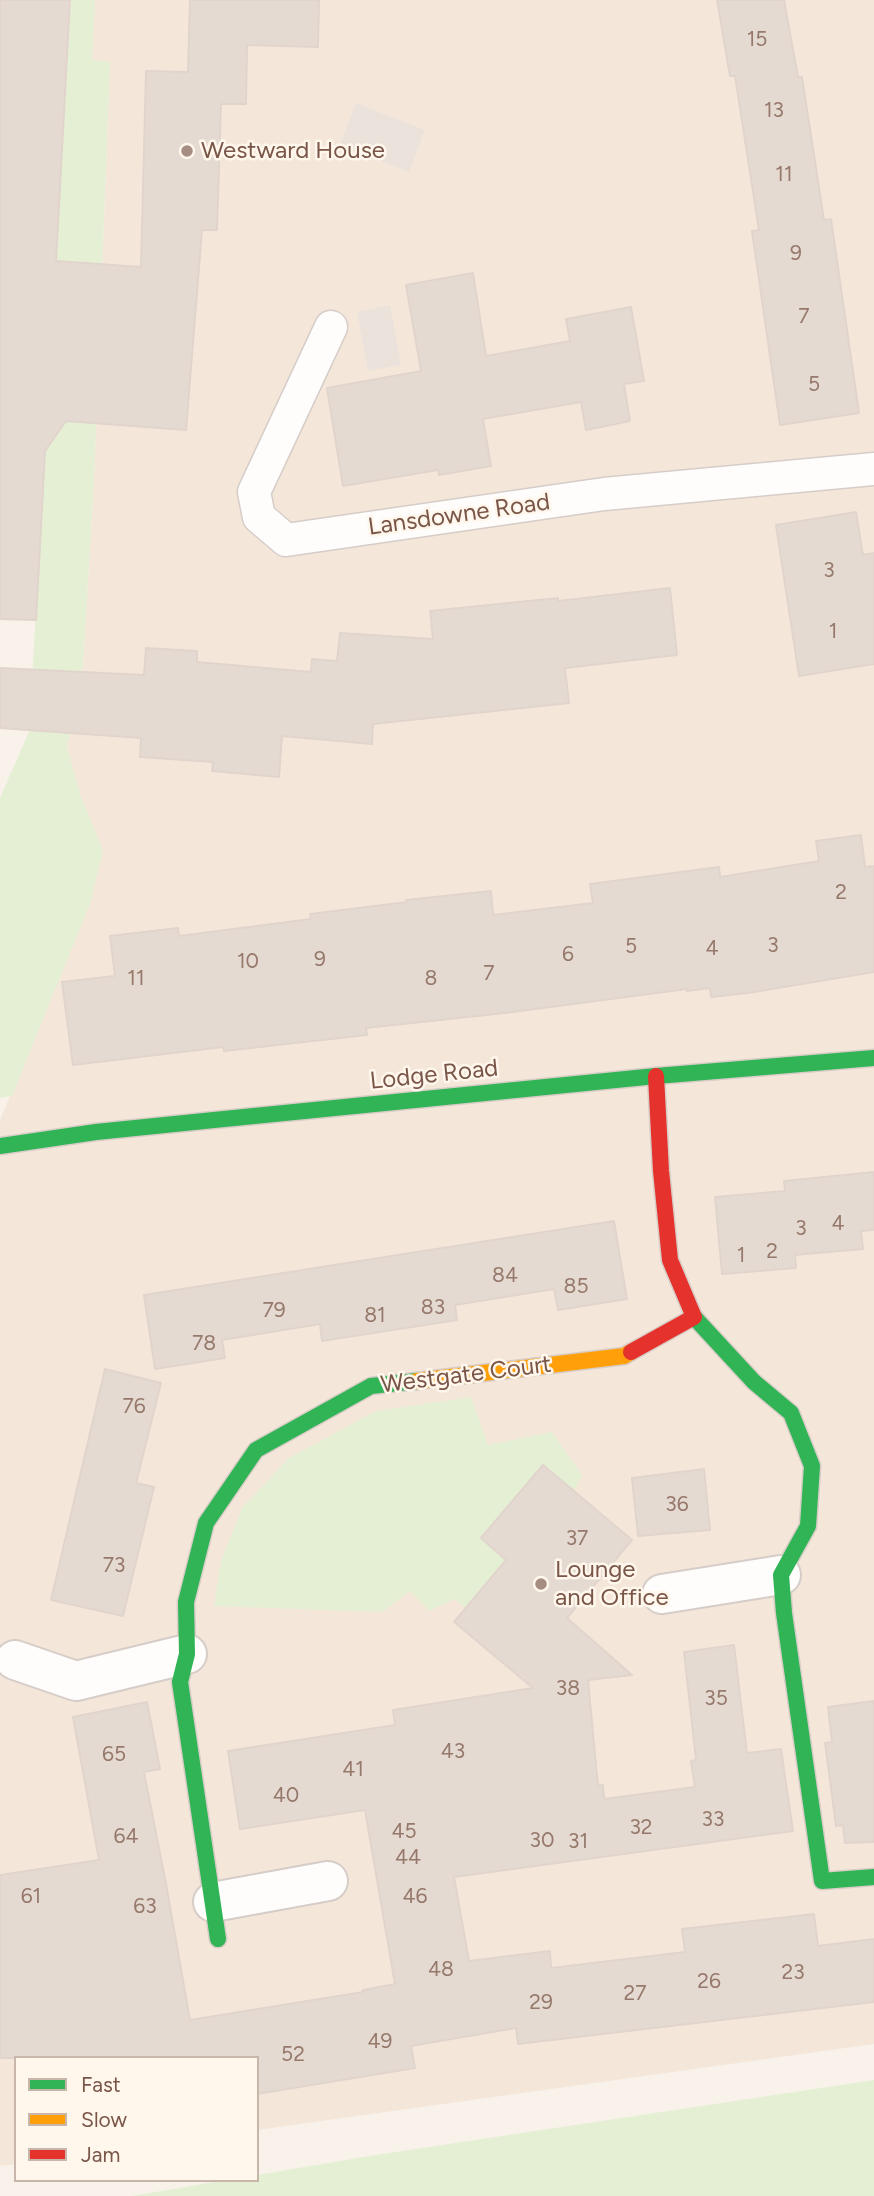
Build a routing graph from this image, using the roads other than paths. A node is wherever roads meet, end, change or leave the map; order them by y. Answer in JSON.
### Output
{"nodes":[{"id":1,"x":331,"y":327,"type":"dead end"},
{"id":2,"x":874,"y":469,"type":"edge"},
{"id":3,"x":874,"y":1058,"type":"edge"},
{"id":4,"x":656,"y":1076,"type":"junction"},
{"id":5,"x":0,"y":1146,"type":"edge"},
{"id":6,"x":694,"y":1317,"type":"junction"},
{"id":7,"x":782,"y":1575,"type":"junction"},
{"id":8,"x":662,"y":1594,"type":"dead end"},
{"id":9,"x":187,"y":1654,"type":"junction"},
{"id":10,"x":15,"y":1660,"type":"dead end"},
{"id":11,"x":874,"y":1877,"type":"edge"},
{"id":12,"x":328,"y":1881,"type":"dead end"},
{"id":13,"x":215,"y":1920,"type":"joint"}],
"edges":[{"from":1,"to":2,"type":"lane","name":"Lansdowne Road"},
{"from":3,"to":4,"type":"street","name":"Lodge Road"},
{"from":4,"to":5,"type":"street","name":"Lodge Road"},
{"from":4,"to":6,"type":"street"},
{"from":6,"to":7,"type":"street"},
{"from":6,"to":9,"type":"street","name":"Westgate Court"},
{"from":7,"to":8,"type":"street"},
{"from":7,"to":11,"type":"street"},
{"from":9,"to":10,"type":"street"},
{"from":9,"to":13,"type":"street","name":"Westgate Court"},
{"from":12,"to":13,"type":"street","name":"Westgate Court"}]}
